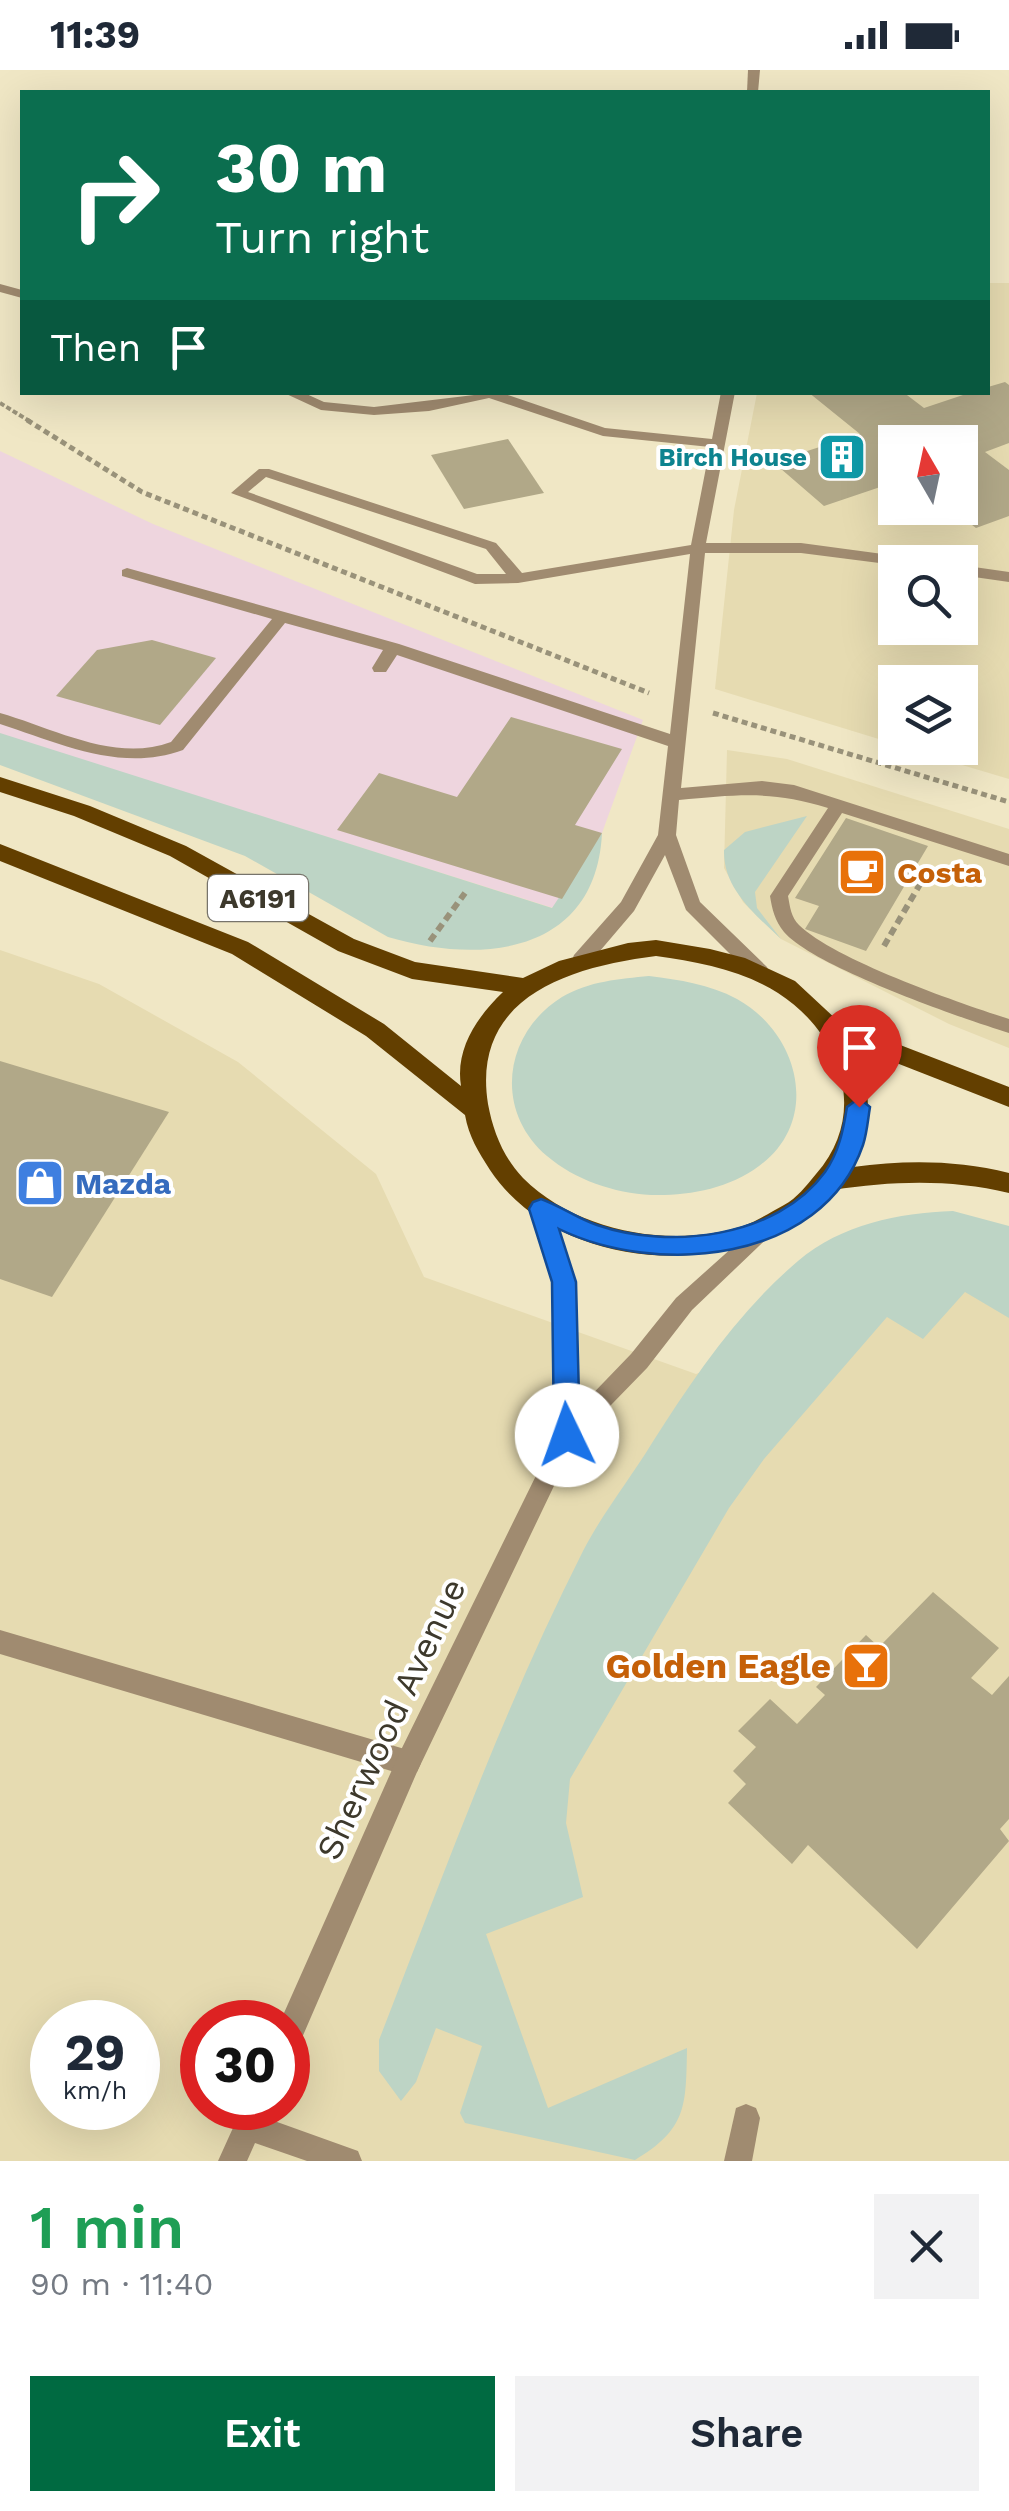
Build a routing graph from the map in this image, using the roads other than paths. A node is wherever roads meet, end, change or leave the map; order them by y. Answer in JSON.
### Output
{"nodes":[{"id":1,"x":296,"y":395,"type":"edge"},
{"id":2,"x":481,"y":395,"type":"edge"},
{"id":3,"x":497,"y":395,"type":"edge"},
{"id":4,"x":727,"y":395,"type":"edge"},
{"id":5,"x":718,"y":444,"type":"junction"},
{"id":6,"x":698,"y":548,"type":"junction"},
{"id":7,"x":878,"y":558,"type":"edge"},
{"id":8,"x":126,"y":573,"type":"dead end"},
{"id":9,"x":978,"y":573,"type":"edge"},
{"id":10,"x":1009,"y":577,"type":"edge"},
{"id":11,"x":518,"y":578,"type":"junction"},
{"id":12,"x":283,"y":614,"type":"junction"},
{"id":13,"x":394,"y":648,"type":"junction"},
{"id":14,"x":380,"y":668,"type":"dead end"},
{"id":15,"x":0,"y":718,"type":"edge"},
{"id":16,"x":675,"y":742,"type":"junction"},
{"id":17,"x":0,"y":784,"type":"edge"},
{"id":18,"x":670,"y":795,"type":"junction"},
{"id":19,"x":840,"y":804,"type":"junction"},
{"id":20,"x":666,"y":835,"type":"junction"},
{"id":21,"x":0,"y":852,"type":"edge"},
{"id":22,"x":1009,"y":860,"type":"edge"},
{"id":23,"x":581,"y":960,"type":"junction"},
{"id":24,"x":760,"y":972,"type":"junction"},
{"id":25,"x":524,"y":987,"type":"junction"},
{"id":26,"x":1009,"y":1026,"type":"edge"},
{"id":27,"x":832,"y":1028,"type":"junction"},
{"id":28,"x":1009,"y":1097,"type":"edge"},
{"id":29,"x":470,"y":1107,"type":"junction"},
{"id":30,"x":832,"y":1180,"type":"junction"},
{"id":31,"x":1009,"y":1183,"type":"edge"},
{"id":32,"x":541,"y":1209,"type":"junction"},
{"id":33,"x":769,"y":1228,"type":"junction"},
{"id":34,"x":567,"y":1435,"type":"junction"},
{"id":35,"x":0,"y":1642,"type":"edge"},
{"id":36,"x":408,"y":1763,"type":"junction"},
{"id":37,"x":304,"y":2000,"type":"edge"},
{"id":38,"x":746,"y":2118,"type":"dead end"},
{"id":39,"x":246,"y":2130,"type":"edge"},
{"id":40,"x":280,"y":2130,"type":"edge"},
{"id":41,"x":232,"y":2161,"type":"edge"},
{"id":42,"x":348,"y":2161,"type":"edge"},
{"id":43,"x":738,"y":2161,"type":"edge"}],
"edges":[{"from":1,"to":2,"type":"street"},
{"from":3,"to":5,"type":"street"},
{"from":4,"to":5,"type":"street"},
{"from":5,"to":6,"type":"street"},
{"from":6,"to":7,"type":"street"},
{"from":6,"to":11,"type":"street"},
{"from":6,"to":16,"type":"street"},
{"from":8,"to":12,"type":"street"},
{"from":9,"to":10,"type":"street"},
{"from":11,"to":11,"type":"street"},
{"from":12,"to":13,"type":"street"},
{"from":12,"to":15,"type":"street"},
{"from":13,"to":14,"type":"street"},
{"from":13,"to":16,"type":"street"},
{"from":16,"to":18,"type":"street"},
{"from":17,"to":25,"type":"main road","number":"A6191"},
{"from":18,"to":19,"type":"street"},
{"from":18,"to":20,"type":"street"},
{"from":19,"to":22,"type":"street"},
{"from":19,"to":26,"type":"street"},
{"from":20,"to":23,"type":"street"},
{"from":20,"to":24,"type":"street"},
{"from":21,"to":29,"type":"main road","number":"A6191"},
{"from":23,"to":24,"type":"main road"},
{"from":23,"to":25,"type":"main road"},
{"from":24,"to":27,"type":"main road"},
{"from":25,"to":29,"type":"main road"},
{"from":27,"to":28,"type":"main road"},
{"from":27,"to":30,"type":"main road"},
{"from":29,"to":32,"type":"main road"},
{"from":30,"to":31,"type":"main road"},
{"from":30,"to":33,"type":"main road"},
{"from":32,"to":33,"type":"main road"},
{"from":32,"to":34,"type":"street","name":"Sherwood Avenue"},
{"from":33,"to":34,"type":"street","name":"Sherwood Avenue"},
{"from":34,"to":36,"type":"street","name":"Sherwood Avenue"},
{"from":35,"to":36,"type":"street"},
{"from":36,"to":37,"type":"street","name":"Sherwood Avenue"},
{"from":38,"to":43,"type":"street"},
{"from":39,"to":41,"type":"street"},
{"from":40,"to":42,"type":"street"}]}
